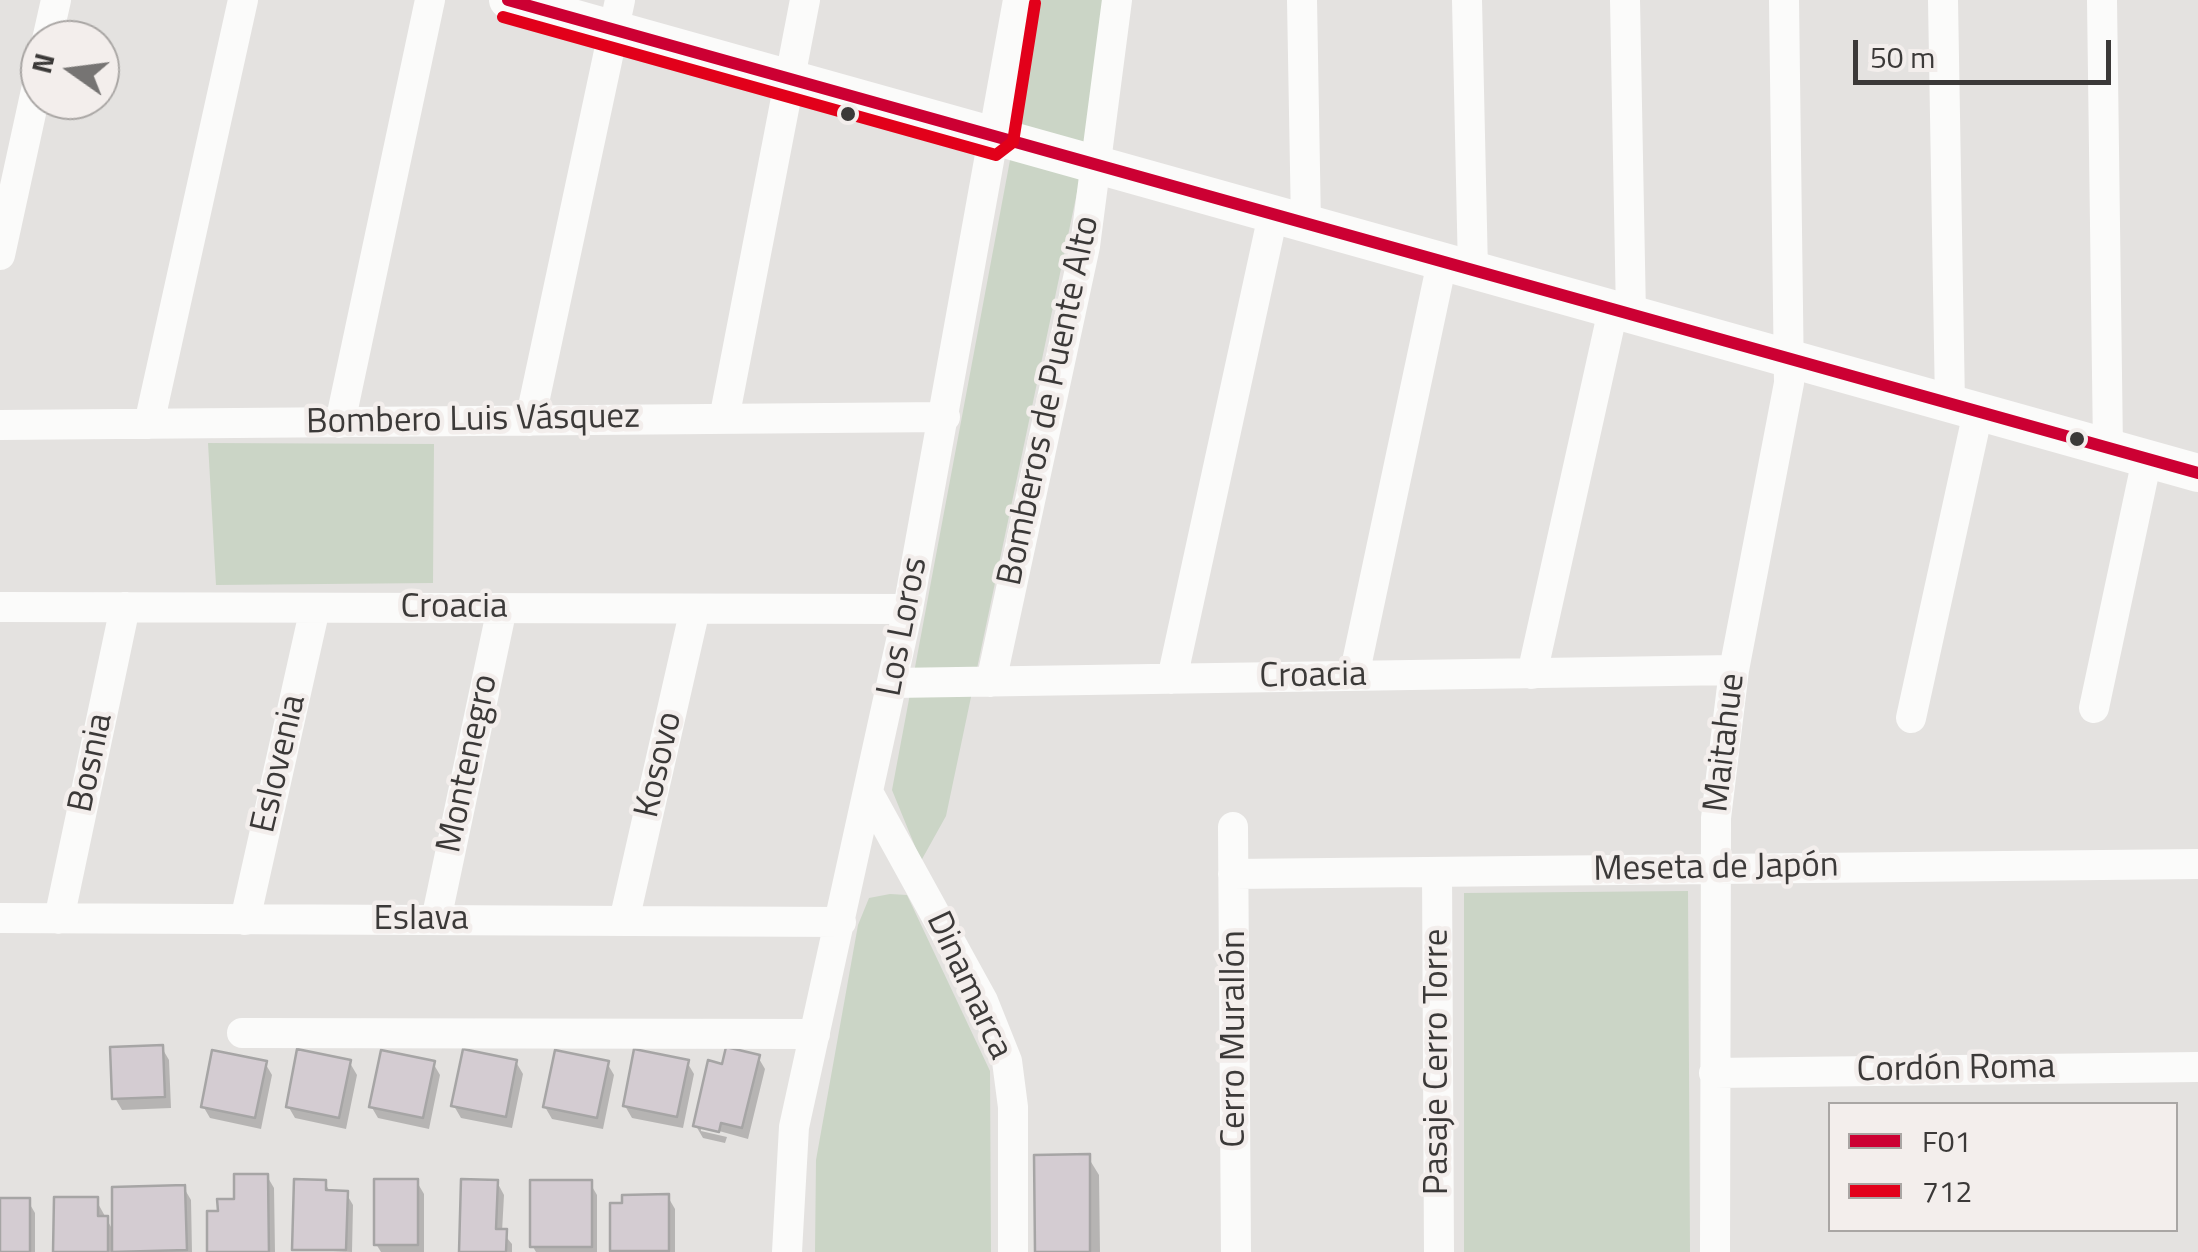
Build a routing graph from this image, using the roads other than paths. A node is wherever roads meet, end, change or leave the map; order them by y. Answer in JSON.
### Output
{"nodes":[{"id":1,"x":243,"y":0,"type":"edge"},
{"id":2,"x":430,"y":0,"type":"edge"},
{"id":3,"x":508,"y":0,"type":"edge"},
{"id":4,"x":805,"y":0,"type":"edge"},
{"id":5,"x":1018,"y":0,"type":"edge"},
{"id":6,"x":1117,"y":0,"type":"edge"},
{"id":7,"x":1302,"y":0,"type":"edge"},
{"id":8,"x":1467,"y":0,"type":"edge"},
{"id":9,"x":1625,"y":0,"type":"edge"},
{"id":10,"x":1784,"y":0,"type":"edge"},
{"id":11,"x":1943,"y":0,"type":"edge"},
{"id":12,"x":2102,"y":0,"type":"edge"},
{"id":13,"x":616,"y":15,"type":"edge"},
{"id":14,"x":790,"y":80,"type":"junction"},
{"id":15,"x":30,"y":120,"type":"edge"},
{"id":16,"x":996,"y":138,"type":"junction"},
{"id":17,"x":1096,"y":166,"type":"junction"},
{"id":18,"x":1289,"y":220,"type":"junction"},
{"id":19,"x":0,"y":255,"type":"edge"},
{"id":20,"x":1457,"y":267,"type":"junction"},
{"id":21,"x":1622,"y":312,"type":"junction"},
{"id":22,"x":1790,"y":360,"type":"junction"},
{"id":23,"x":1964,"y":408,"type":"junction"},
{"id":24,"x":945,"y":416,"type":"junction"},
{"id":25,"x":724,"y":419,"type":"junction"},
{"id":26,"x":530,"y":421,"type":"junction"},
{"id":27,"x":340,"y":423,"type":"junction"},
{"id":28,"x":150,"y":424,"type":"junction"},
{"id":29,"x":0,"y":425,"type":"edge"},
{"id":30,"x":2108,"y":448,"type":"junction"},
{"id":31,"x":2147,"y":459,"type":"junction"},
{"id":32,"x":2198,"y":474,"type":"edge"},
{"id":33,"x":0,"y":607,"type":"edge"},
{"id":34,"x":125,"y":607,"type":"junction"},
{"id":35,"x":315,"y":608,"type":"junction"},
{"id":36,"x":502,"y":608,"type":"junction"},
{"id":37,"x":695,"y":609,"type":"junction"},
{"id":38,"x":908,"y":609,"type":"junction"},
{"id":39,"x":1734,"y":670,"type":"junction"},
{"id":40,"x":1532,"y":674,"type":"junction"},
{"id":41,"x":1354,"y":676,"type":"junction"},
{"id":42,"x":1172,"y":679,"type":"junction"},
{"id":43,"x":991,"y":682,"type":"junction"},
{"id":44,"x":893,"y":684,"type":"junction"},
{"id":45,"x":2094,"y":708,"type":"dead end"},
{"id":46,"x":1912,"y":718,"type":"dead end"},
{"id":47,"x":869,"y":794,"type":"junction"},
{"id":48,"x":1233,"y":827,"type":"dead end"},
{"id":49,"x":2198,"y":864,"type":"edge"},
{"id":50,"x":1714,"y":869,"type":"junction"},
{"id":51,"x":1437,"y":872,"type":"junction"},
{"id":52,"x":1234,"y":874,"type":"junction"},
{"id":53,"x":0,"y":918,"type":"edge"},
{"id":54,"x":59,"y":918,"type":"junction"},
{"id":55,"x":246,"y":920,"type":"junction"},
{"id":56,"x":436,"y":920,"type":"junction"},
{"id":57,"x":624,"y":921,"type":"junction"},
{"id":58,"x":841,"y":922,"type":"junction"},
{"id":59,"x":242,"y":1033,"type":"dead end"},
{"id":60,"x":814,"y":1034,"type":"junction"},
{"id":61,"x":2198,"y":1068,"type":"edge"},
{"id":62,"x":1714,"y":1073,"type":"junction"},
{"id":63,"x":787,"y":1252,"type":"edge"},
{"id":64,"x":1013,"y":1252,"type":"edge"},
{"id":65,"x":1236,"y":1252,"type":"edge"},
{"id":66,"x":1440,"y":1252,"type":"edge"},
{"id":67,"x":1714,"y":1252,"type":"edge"}],
"edges":[{"from":1,"to":28,"type":"street"},
{"from":2,"to":27,"type":"street"},
{"from":3,"to":13,"type":"street"},
{"from":4,"to":14,"type":"street"},
{"from":5,"to":16,"type":"street","name":"Los Loros"},
{"from":6,"to":17,"type":"street","name":"Bomberos de Puente Alto"},
{"from":7,"to":18,"type":"street"},
{"from":8,"to":20,"type":"street"},
{"from":9,"to":21,"type":"street"},
{"from":10,"to":22,"type":"street","name":"Maitahue"},
{"from":11,"to":23,"type":"street"},
{"from":12,"to":30,"type":"street"},
{"from":13,"to":14,"type":"street"},
{"from":13,"to":26,"type":"street"},
{"from":14,"to":16,"type":"street"},
{"from":14,"to":25,"type":"street"},
{"from":15,"to":19,"type":"street"},
{"from":16,"to":17,"type":"street"},
{"from":16,"to":24,"type":"street","name":"Los Loros"},
{"from":17,"to":18,"type":"street"},
{"from":17,"to":43,"type":"street","name":"Bomberos de Puente Alto"},
{"from":18,"to":20,"type":"street"},
{"from":18,"to":42,"type":"street"},
{"from":20,"to":21,"type":"street"},
{"from":20,"to":41,"type":"street"},
{"from":21,"to":22,"type":"street"},
{"from":21,"to":40,"type":"street"},
{"from":22,"to":23,"type":"street"},
{"from":22,"to":39,"type":"street","name":"Maitahue"},
{"from":23,"to":30,"type":"street"},
{"from":23,"to":46,"type":"street"},
{"from":24,"to":25,"type":"street","name":"Bombero Luis Vásquez"},
{"from":24,"to":38,"type":"street","name":"Los Loros"},
{"from":25,"to":26,"type":"street","name":"Bombero Luis Vásquez"},
{"from":26,"to":27,"type":"street","name":"Bombero Luis Vásquez"},
{"from":27,"to":28,"type":"street","name":"Bombero Luis Vásquez"},
{"from":28,"to":29,"type":"street","name":"Bombero Luis Vásquez"},
{"from":30,"to":31,"type":"street"},
{"from":31,"to":32,"type":"street"},
{"from":31,"to":45,"type":"street"},
{"from":33,"to":34,"type":"street","name":"Croacia"},
{"from":34,"to":35,"type":"street","name":"Croacia"},
{"from":34,"to":54,"type":"street","name":"Bosnia"},
{"from":35,"to":36,"type":"street","name":"Croacia"},
{"from":35,"to":55,"type":"street","name":"Eslovenia"},
{"from":36,"to":37,"type":"street","name":"Croacia"},
{"from":36,"to":56,"type":"street","name":"Montenegro"},
{"from":37,"to":38,"type":"street","name":"Croacia"},
{"from":37,"to":57,"type":"street","name":"Kosovo"},
{"from":38,"to":44,"type":"street","name":"Los Loros"},
{"from":39,"to":40,"type":"street","name":"Croacia"},
{"from":39,"to":50,"type":"street","name":"Maitahue"},
{"from":40,"to":41,"type":"street","name":"Croacia"},
{"from":41,"to":42,"type":"street","name":"Croacia"},
{"from":42,"to":43,"type":"street","name":"Croacia"},
{"from":43,"to":44,"type":"street","name":"Croacia"},
{"from":44,"to":47,"type":"street","name":"Los Loros"},
{"from":47,"to":58,"type":"street","name":"Los Loros"},
{"from":47,"to":64,"type":"street","name":"Dinamarca"},
{"from":48,"to":52,"type":"street","name":"Cerro Murallón"},
{"from":49,"to":50,"type":"street","name":"Meseta de Japón"},
{"from":50,"to":51,"type":"street","name":"Meseta de Japón"},
{"from":50,"to":62,"type":"street","name":"Maitahue"},
{"from":51,"to":52,"type":"street","name":"Meseta de Japón"},
{"from":51,"to":66,"type":"street","name":"Pasaje Cerro Torre"},
{"from":52,"to":65,"type":"street","name":"Cerro Murallón"},
{"from":53,"to":54,"type":"street","name":"Eslava"},
{"from":54,"to":55,"type":"street","name":"Eslava"},
{"from":55,"to":56,"type":"street","name":"Eslava"},
{"from":56,"to":57,"type":"street","name":"Eslava"},
{"from":57,"to":58,"type":"street","name":"Eslava"},
{"from":58,"to":60,"type":"street","name":"Los Loros"},
{"from":59,"to":60,"type":"street"},
{"from":60,"to":63,"type":"street","name":"Los Loros"},
{"from":61,"to":62,"type":"street","name":"Cordón Roma"},
{"from":62,"to":67,"type":"street","name":"Maitahue"}]}
